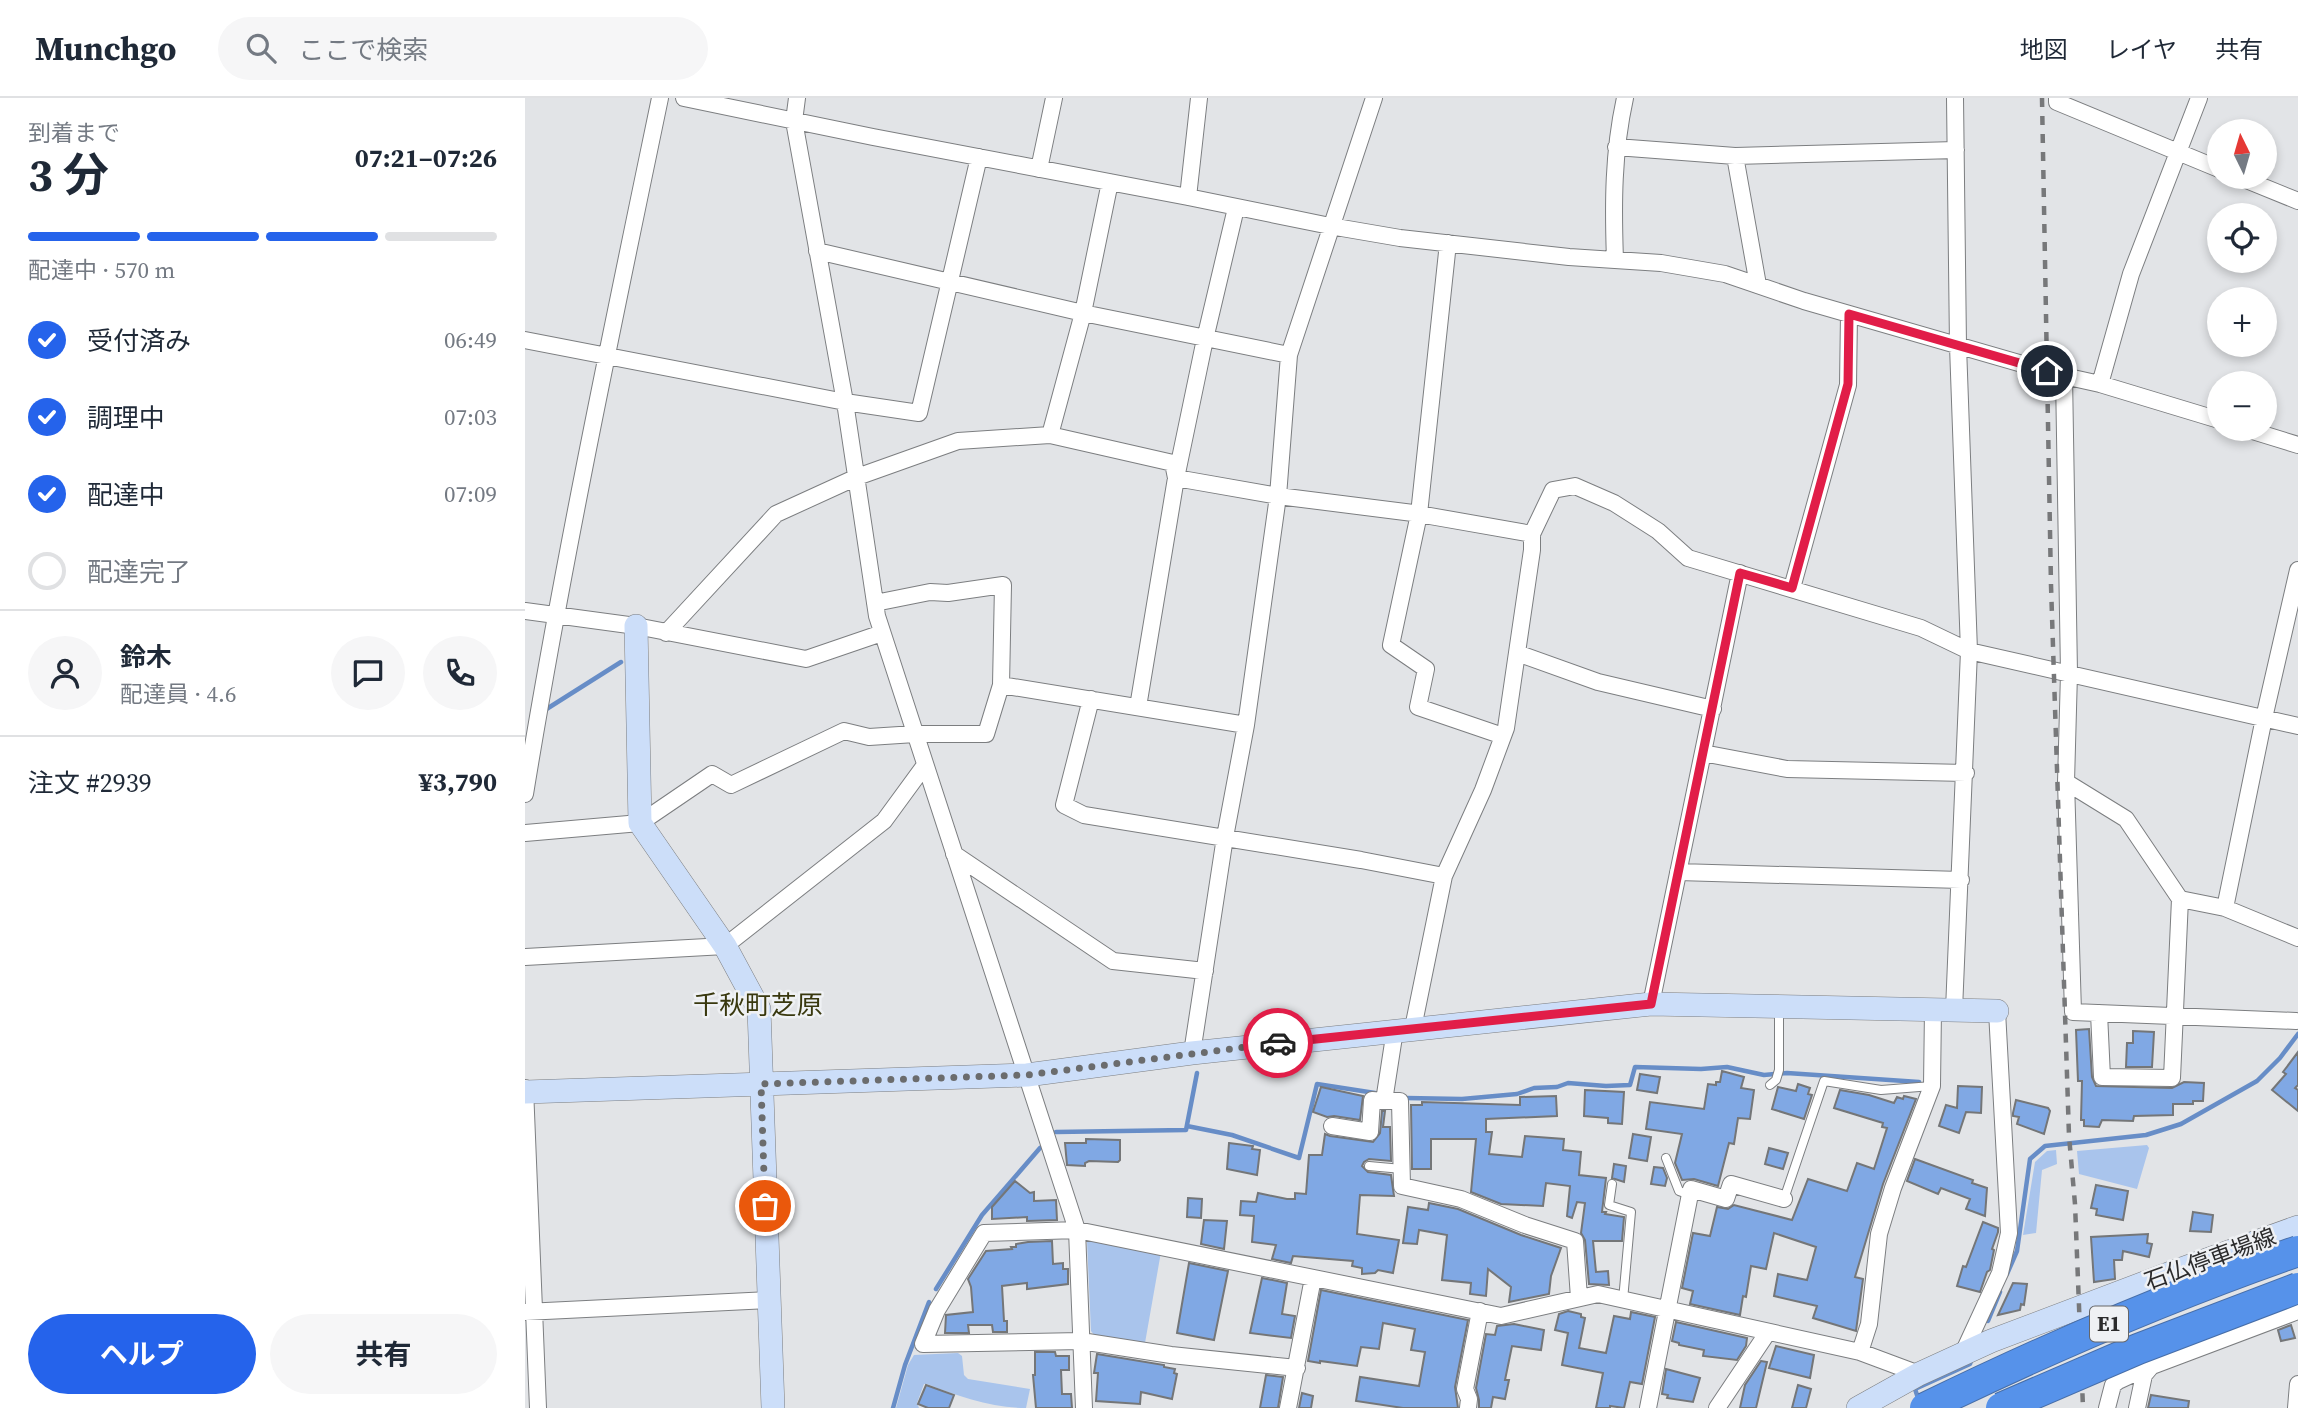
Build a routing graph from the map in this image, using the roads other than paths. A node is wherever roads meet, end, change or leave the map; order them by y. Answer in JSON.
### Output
{"nodes":[{"id":1,"x":660,"y":98,"type":"edge"},
{"id":2,"x":684,"y":98,"type":"edge"},
{"id":3,"x":797,"y":98,"type":"edge"},
{"id":4,"x":1054,"y":98,"type":"edge"},
{"id":5,"x":1199,"y":98,"type":"edge"},
{"id":6,"x":1374,"y":98,"type":"edge"},
{"id":7,"x":1625,"y":98,"type":"edge"},
{"id":8,"x":1955,"y":98,"type":"edge"},
{"id":9,"x":2057,"y":98,"type":"edge"},
{"id":10,"x":2199,"y":98,"type":"edge"},
{"id":11,"x":794,"y":121,"type":"junction"},
{"id":12,"x":1616,"y":147,"type":"junction"},
{"id":13,"x":1956,"y":150,"type":"junction"},
{"id":14,"x":2177,"y":151,"type":"junction"},
{"id":15,"x":1735,"y":156,"type":"junction"},
{"id":16,"x":979,"y":157,"type":"junction"},
{"id":17,"x":2207,"y":164,"type":"edge"},
{"id":18,"x":1039,"y":169,"type":"junction"},
{"id":19,"x":1109,"y":182,"type":"junction"},
{"id":20,"x":2268,"y":189,"type":"edge"},
{"id":21,"x":1188,"y":197,"type":"junction"},
{"id":22,"x":2298,"y":201,"type":"edge"},
{"id":23,"x":1236,"y":208,"type":"junction"},
{"id":24,"x":1330,"y":226,"type":"junction"},
{"id":25,"x":1448,"y":243,"type":"junction"},
{"id":26,"x":817,"y":251,"type":"junction"},
{"id":27,"x":1615,"y":260,"type":"junction"},
{"id":28,"x":951,"y":283,"type":"junction"},
{"id":29,"x":1758,"y":285,"type":"junction"},
{"id":30,"x":1083,"y":313,"type":"junction"},
{"id":31,"x":1849,"y":314,"type":"junction"},
{"id":32,"x":1205,"y":339,"type":"junction"},
{"id":33,"x":525,"y":340,"type":"edge"},
{"id":34,"x":1958,"y":346,"type":"junction"},
{"id":35,"x":1289,"y":355,"type":"junction"},
{"id":36,"x":606,"y":356,"type":"junction"},
{"id":37,"x":2064,"y":376,"type":"junction"},
{"id":38,"x":2100,"y":384,"type":"junction"},
{"id":39,"x":845,"y":401,"type":"junction"},
{"id":40,"x":2207,"y":417,"type":"edge"},
{"id":41,"x":1050,"y":435,"type":"junction"},
{"id":42,"x":2277,"y":439,"type":"edge"},
{"id":43,"x":2298,"y":445,"type":"edge"},
{"id":44,"x":857,"y":477,"type":"junction"},
{"id":45,"x":1176,"y":478,"type":"junction"},
{"id":46,"x":1278,"y":496,"type":"junction"},
{"id":47,"x":1419,"y":514,"type":"junction"},
{"id":48,"x":1532,"y":534,"type":"junction"},
{"id":49,"x":2298,"y":570,"type":"edge"},
{"id":50,"x":1740,"y":573,"type":"junction"},
{"id":51,"x":1792,"y":588,"type":"junction"},
{"id":52,"x":875,"y":603,"type":"junction"},
{"id":53,"x":525,"y":611,"type":"edge"},
{"id":54,"x":555,"y":615,"type":"junction"},
{"id":55,"x":636,"y":626,"type":"junction"},
{"id":56,"x":666,"y":633,"type":"junction"},
{"id":57,"x":882,"y":633,"type":"junction"},
{"id":58,"x":1969,"y":651,"type":"junction"},
{"id":59,"x":1517,"y":653,"type":"junction"},
{"id":60,"x":2069,"y":673,"type":"junction"},
{"id":61,"x":1001,"y":685,"type":"junction"},
{"id":62,"x":1091,"y":699,"type":"junction"},
{"id":63,"x":1138,"y":707,"type":"junction"},
{"id":64,"x":1713,"y":709,"type":"junction"},
{"id":65,"x":2264,"y":718,"type":"junction"},
{"id":66,"x":1246,"y":725,"type":"junction"},
{"id":67,"x":2298,"y":726,"type":"edge"},
{"id":68,"x":915,"y":734,"type":"junction"},
{"id":69,"x":1503,"y":736,"type":"junction"},
{"id":70,"x":1703,"y":753,"type":"junction"},
{"id":71,"x":925,"y":765,"type":"junction"},
{"id":72,"x":1966,"y":773,"type":"junction"},
{"id":73,"x":2066,"y":782,"type":"junction"},
{"id":74,"x":525,"y":794,"type":"edge"},
{"id":75,"x":640,"y":823,"type":"junction"},
{"id":76,"x":525,"y":833,"type":"edge"},
{"id":77,"x":1225,"y":837,"type":"junction"},
{"id":78,"x":954,"y":854,"type":"junction"},
{"id":79,"x":1678,"y":872,"type":"junction"},
{"id":80,"x":1444,"y":876,"type":"junction"},
{"id":81,"x":1961,"y":880,"type":"junction"},
{"id":82,"x":2180,"y":899,"type":"junction"},
{"id":83,"x":2225,"y":908,"type":"junction"},
{"id":84,"x":2298,"y":938,"type":"edge"},
{"id":85,"x":725,"y":946,"type":"junction"},
{"id":86,"x":525,"y":957,"type":"edge"},
{"id":87,"x":1205,"y":971,"type":"junction"},
{"id":88,"x":1651,"y":1004,"type":"junction"},
{"id":89,"x":1779,"y":1005,"type":"junction"},
{"id":90,"x":1944,"y":1010,"type":"junction"},
{"id":91,"x":1997,"y":1011,"type":"joint"},
{"id":92,"x":2099,"y":1013,"type":"junction"},
{"id":93,"x":2174,"y":1017,"type":"junction"},
{"id":94,"x":2297,"y":1021,"type":"edge"},
{"id":95,"x":1404,"y":1029,"type":"junction"},
{"id":96,"x":1192,"y":1053,"type":"junction"},
{"id":97,"x":1027,"y":1075,"type":"junction"},
{"id":98,"x":1773,"y":1082,"type":"dead end"},
{"id":99,"x":761,"y":1084,"type":"junction"},
{"id":100,"x":1932,"y":1086,"type":"junction"},
{"id":101,"x":525,"y":1091,"type":"edge"},
{"id":102,"x":1384,"y":1101,"type":"junction"},
{"id":103,"x":1332,"y":1126,"type":"dead end"},
{"id":104,"x":1666,"y":1158,"type":"dead end"},
{"id":105,"x":1369,"y":1166,"type":"dead end"},
{"id":106,"x":1402,"y":1169,"type":"junction"},
{"id":107,"x":1612,"y":1184,"type":"dead end"},
{"id":108,"x":1690,"y":1195,"type":"junction"},
{"id":109,"x":1784,"y":1199,"type":"joint"},
{"id":110,"x":2298,"y":1227,"type":"edge"},
{"id":111,"x":1077,"y":1230,"type":"junction"},
{"id":112,"x":2298,"y":1251,"type":"edge"},
{"id":113,"x":1313,"y":1278,"type":"junction"},
{"id":114,"x":2298,"y":1288,"type":"edge"},
{"id":115,"x":1579,"y":1298,"type":"junction"},
{"id":116,"x":769,"y":1300,"type":"junction"},
{"id":117,"x":1623,"y":1300,"type":"junction"},
{"id":118,"x":1666,"y":1309,"type":"junction"},
{"id":119,"x":1480,"y":1311,"type":"junction"},
{"id":120,"x":2298,"y":1311,"type":"edge"},
{"id":121,"x":530,"y":1312,"type":"edge"},
{"id":122,"x":1768,"y":1332,"type":"junction"},
{"id":123,"x":1081,"y":1341,"type":"junction"},
{"id":124,"x":1991,"y":1341,"type":"junction"},
{"id":125,"x":1860,"y":1352,"type":"junction"},
{"id":126,"x":1963,"y":1353,"type":"junction"},
{"id":127,"x":1297,"y":1368,"type":"junction"},
{"id":128,"x":2150,"y":1368,"type":"junction"},
{"id":129,"x":1919,"y":1374,"type":"junction"},
{"id":130,"x":2118,"y":1381,"type":"junction"},
{"id":131,"x":2298,"y":1384,"type":"edge"},
{"id":132,"x":2139,"y":1401,"type":"edge"},
{"id":133,"x":1653,"y":1407,"type":"edge"},
{"id":134,"x":538,"y":1408,"type":"edge"},
{"id":135,"x":773,"y":1408,"type":"edge"},
{"id":136,"x":1084,"y":1408,"type":"edge"},
{"id":137,"x":1288,"y":1408,"type":"edge"},
{"id":138,"x":1468,"y":1408,"type":"edge"},
{"id":139,"x":1717,"y":1408,"type":"edge"},
{"id":140,"x":1858,"y":1408,"type":"edge"},
{"id":141,"x":1925,"y":1408,"type":"edge"},
{"id":142,"x":2001,"y":1408,"type":"edge"},
{"id":143,"x":2014,"y":1408,"type":"edge"},
{"id":144,"x":2107,"y":1408,"type":"edge"},
{"id":145,"x":2296,"y":1408,"type":"edge"}],
"edges":[{"from":1,"to":36,"type":"street"},
{"from":2,"to":11,"type":"street"},
{"from":3,"to":11,"type":"street"},
{"from":4,"to":18,"type":"street"},
{"from":5,"to":21,"type":"street"},
{"from":6,"to":24,"type":"street"},
{"from":7,"to":12,"type":"street"},
{"from":8,"to":13,"type":"street"},
{"from":9,"to":14,"type":"street"},
{"from":10,"to":14,"type":"street"},
{"from":11,"to":16,"type":"street"},
{"from":11,"to":26,"type":"street"},
{"from":12,"to":15,"type":"street"},
{"from":12,"to":27,"type":"street"},
{"from":13,"to":15,"type":"street"},
{"from":13,"to":34,"type":"street"},
{"from":14,"to":17,"type":"street"},
{"from":14,"to":38,"type":"street"},
{"from":15,"to":29,"type":"street"},
{"from":16,"to":18,"type":"street"},
{"from":16,"to":28,"type":"street"},
{"from":18,"to":19,"type":"street"},
{"from":19,"to":21,"type":"street"},
{"from":19,"to":30,"type":"street"},
{"from":20,"to":22,"type":"street"},
{"from":21,"to":23,"type":"street"},
{"from":23,"to":24,"type":"street"},
{"from":23,"to":32,"type":"street"},
{"from":24,"to":25,"type":"street"},
{"from":24,"to":35,"type":"street"},
{"from":25,"to":27,"type":"street"},
{"from":25,"to":47,"type":"street"},
{"from":26,"to":28,"type":"street"},
{"from":26,"to":39,"type":"street"},
{"from":27,"to":29,"type":"street"},
{"from":28,"to":30,"type":"street"},
{"from":28,"to":39,"type":"street"},
{"from":29,"to":31,"type":"street"},
{"from":30,"to":32,"type":"street"},
{"from":30,"to":41,"type":"street"},
{"from":31,"to":34,"type":"street"},
{"from":31,"to":51,"type":"street"},
{"from":32,"to":35,"type":"street"},
{"from":32,"to":45,"type":"street"},
{"from":33,"to":36,"type":"street"},
{"from":34,"to":37,"type":"street"},
{"from":34,"to":58,"type":"street"},
{"from":35,"to":46,"type":"street"},
{"from":36,"to":39,"type":"street"},
{"from":36,"to":54,"type":"street"},
{"from":37,"to":38,"type":"street"},
{"from":37,"to":60,"type":"street"},
{"from":38,"to":40,"type":"street"},
{"from":39,"to":44,"type":"street"},
{"from":41,"to":44,"type":"street"},
{"from":41,"to":45,"type":"street"},
{"from":42,"to":43,"type":"street"},
{"from":44,"to":52,"type":"street"},
{"from":44,"to":56,"type":"street"},
{"from":45,"to":46,"type":"street"},
{"from":45,"to":63,"type":"street"},
{"from":46,"to":47,"type":"street"},
{"from":46,"to":66,"type":"street"},
{"from":47,"to":48,"type":"street"},
{"from":47,"to":69,"type":"street"},
{"from":48,"to":50,"type":"street"},
{"from":48,"to":59,"type":"street"},
{"from":49,"to":65,"type":"street"},
{"from":50,"to":51,"type":"street"},
{"from":50,"to":64,"type":"street"},
{"from":51,"to":58,"type":"street"},
{"from":52,"to":57,"type":"street"},
{"from":52,"to":61,"type":"street"},
{"from":53,"to":54,"type":"street"},
{"from":54,"to":55,"type":"street"},
{"from":54,"to":74,"type":"street"},
{"from":55,"to":56,"type":"street"},
{"from":55,"to":75,"type":"street"},
{"from":56,"to":57,"type":"street"},
{"from":57,"to":68,"type":"street"},
{"from":58,"to":60,"type":"street"},
{"from":58,"to":72,"type":"street"},
{"from":59,"to":64,"type":"street"},
{"from":59,"to":69,"type":"street"},
{"from":60,"to":65,"type":"street"},
{"from":60,"to":73,"type":"street"},
{"from":61,"to":62,"type":"street"},
{"from":61,"to":68,"type":"street"},
{"from":62,"to":63,"type":"street"},
{"from":62,"to":77,"type":"street"},
{"from":63,"to":66,"type":"street"},
{"from":64,"to":70,"type":"street"},
{"from":65,"to":67,"type":"street"},
{"from":65,"to":83,"type":"street"},
{"from":66,"to":77,"type":"street"},
{"from":68,"to":71,"type":"street"},
{"from":68,"to":75,"type":"street"},
{"from":69,"to":80,"type":"street"},
{"from":70,"to":72,"type":"street"},
{"from":70,"to":79,"type":"street"},
{"from":71,"to":78,"type":"street"},
{"from":71,"to":85,"type":"street"},
{"from":72,"to":81,"type":"street"},
{"from":73,"to":82,"type":"street"},
{"from":73,"to":92,"type":"street"},
{"from":75,"to":76,"type":"street"},
{"from":75,"to":85,"type":"street"},
{"from":77,"to":80,"type":"street"},
{"from":77,"to":87,"type":"street"},
{"from":78,"to":87,"type":"street"},
{"from":78,"to":97,"type":"street"},
{"from":79,"to":81,"type":"street"},
{"from":79,"to":88,"type":"street"},
{"from":80,"to":95,"type":"street"},
{"from":81,"to":90,"type":"street"},
{"from":82,"to":83,"type":"street"},
{"from":82,"to":93,"type":"street"},
{"from":83,"to":84,"type":"street"},
{"from":85,"to":86,"type":"street"},
{"from":85,"to":99,"type":"street"},
{"from":87,"to":96,"type":"street"},
{"from":88,"to":89,"type":"street"},
{"from":88,"to":95,"type":"street"},
{"from":89,"to":90,"type":"street"},
{"from":89,"to":98,"type":"lane"},
{"from":90,"to":91,"type":"street"},
{"from":90,"to":100,"type":"street"},
{"from":91,"to":126,"type":"street"},
{"from":92,"to":93,"type":"street"},
{"from":92,"to":93,"type":"street"},
{"from":93,"to":94,"type":"street"},
{"from":95,"to":96,"type":"street"},
{"from":95,"to":102,"type":"street"},
{"from":96,"to":97,"type":"street"},
{"from":97,"to":99,"type":"street"},
{"from":97,"to":111,"type":"street"},
{"from":99,"to":101,"type":"street"},
{"from":99,"to":116,"type":"street"},
{"from":100,"to":109,"type":"lane"},
{"from":100,"to":125,"type":"street"},
{"from":101,"to":121,"type":"street"},
{"from":102,"to":103,"type":"street"},
{"from":102,"to":106,"type":"street"},
{"from":104,"to":108,"type":"lane"},
{"from":105,"to":106,"type":"lane"},
{"from":106,"to":115,"type":"street"},
{"from":107,"to":117,"type":"lane"},
{"from":108,"to":109,"type":"street"},
{"from":108,"to":118,"type":"street"},
{"from":110,"to":124,"type":"street","name":"石仏停車場線"},
{"from":111,"to":113,"type":"street"},
{"from":111,"to":123,"type":"street"},
{"from":111,"to":123,"type":"street"},
{"from":112,"to":141,"type":"highway","number":"E1","bridge":true},
{"from":113,"to":119,"type":"street"},
{"from":113,"to":127,"type":"street"},
{"from":114,"to":142,"type":"highway","number":"E1","bridge":true},
{"from":115,"to":117,"type":"street"},
{"from":115,"to":119,"type":"street"},
{"from":116,"to":121,"type":"street"},
{"from":116,"to":135,"type":"street"},
{"from":117,"to":118,"type":"street"},
{"from":118,"to":122,"type":"street"},
{"from":118,"to":133,"type":"street"},
{"from":119,"to":138,"type":"street"},
{"from":120,"to":128,"type":"street"},
{"from":121,"to":134,"type":"street"},
{"from":122,"to":125,"type":"street"},
{"from":122,"to":139,"type":"street"},
{"from":123,"to":127,"type":"street"},
{"from":123,"to":136,"type":"street"},
{"from":124,"to":126,"type":"street","name":"石仏停車場線"},
{"from":124,"to":143,"type":"street"},
{"from":125,"to":129,"type":"street"},
{"from":126,"to":129,"type":"street","name":"石仏停車場線"},
{"from":127,"to":137,"type":"street"},
{"from":128,"to":130,"type":"street"},
{"from":128,"to":132,"type":"street"},
{"from":129,"to":140,"type":"street","name":"石仏停車場線"},
{"from":130,"to":132,"type":"street"},
{"from":130,"to":144,"type":"street"},
{"from":131,"to":145,"type":"street"}]}
